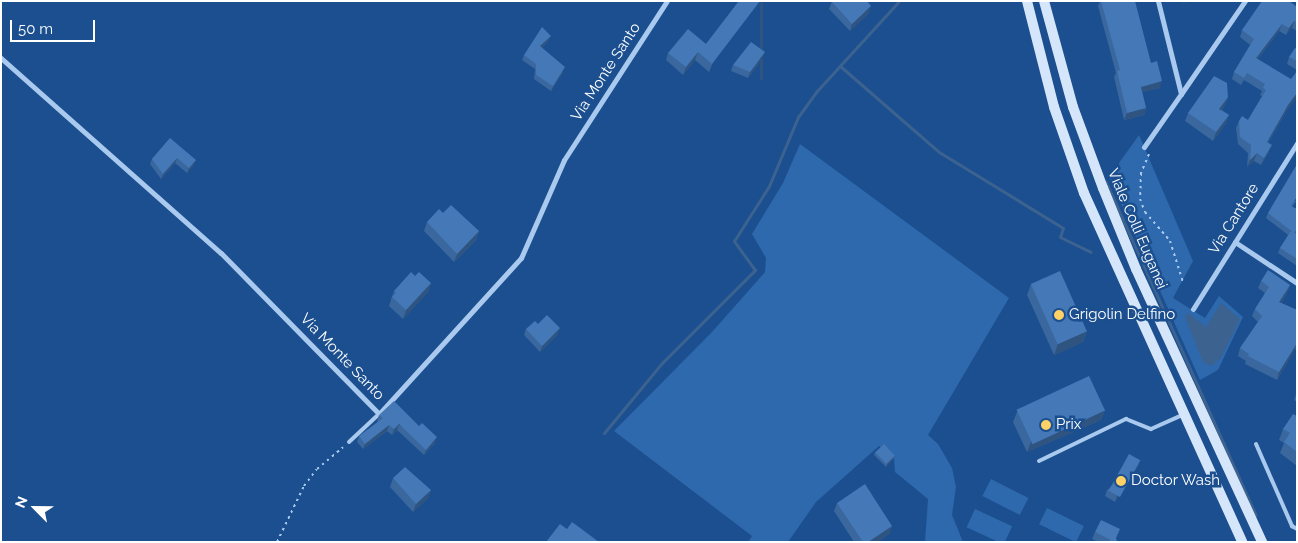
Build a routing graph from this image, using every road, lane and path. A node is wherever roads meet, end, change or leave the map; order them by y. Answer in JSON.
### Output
{"nodes":[{"id":1,"x":667,"y":1,"type":"edge"},
{"id":2,"x":1026,"y":1,"type":"edge"},
{"id":3,"x":1044,"y":1,"type":"edge"},
{"id":4,"x":1158,"y":1,"type":"edge"},
{"id":5,"x":1245,"y":1,"type":"edge"},
{"id":6,"x":1,"y":58,"type":"edge"},
{"id":7,"x":1181,"y":94,"type":"junction"},
{"id":8,"x":1297,"y":143,"type":"edge"},
{"id":9,"x":1144,"y":147,"type":"dead end"},
{"id":10,"x":1152,"y":150,"type":"dead end"},
{"id":11,"x":1235,"y":242,"type":"junction"},
{"id":12,"x":1183,"y":282,"type":"dead end"},
{"id":13,"x":1297,"y":283,"type":"edge"},
{"id":14,"x":1194,"y":309,"type":"dead end"},
{"id":15,"x":379,"y":414,"type":"junction"},
{"id":16,"x":1185,"y":414,"type":"junction"},
{"id":17,"x":349,"y":442,"type":"joint"},
{"id":18,"x":1256,"y":444,"type":"dead end"},
{"id":19,"x":1039,"y":461,"type":"dead end"},
{"id":20,"x":1297,"y":529,"type":"edge"},
{"id":21,"x":277,"y":542,"type":"edge"},
{"id":22,"x":1242,"y":542,"type":"edge"},
{"id":23,"x":1262,"y":542,"type":"edge"}],
"edges":[{"from":1,"to":15,"type":"street","name":"Via Monte Santo"},
{"from":2,"to":16,"type":"main road","name":"Viale Colli Euganei"},
{"from":3,"to":23,"type":"main road","name":"Viale Colli Euganei"},
{"from":4,"to":7,"type":"street"},
{"from":5,"to":7,"type":"street"},
{"from":6,"to":15,"type":"street","name":"Via Monte Santo"},
{"from":7,"to":9,"type":"street"},
{"from":8,"to":11,"type":"street","name":"Via Cantore"},
{"from":10,"to":12,"type":"path"},
{"from":11,"to":13,"type":"street"},
{"from":11,"to":14,"type":"street","name":"Via Cantore"},
{"from":15,"to":17,"type":"lane"},
{"from":16,"to":19,"type":"lane"},
{"from":16,"to":22,"type":"main road","name":"Viale Colli Euganei"},
{"from":17,"to":21,"type":"path"},
{"from":18,"to":20,"type":"lane"}]}
